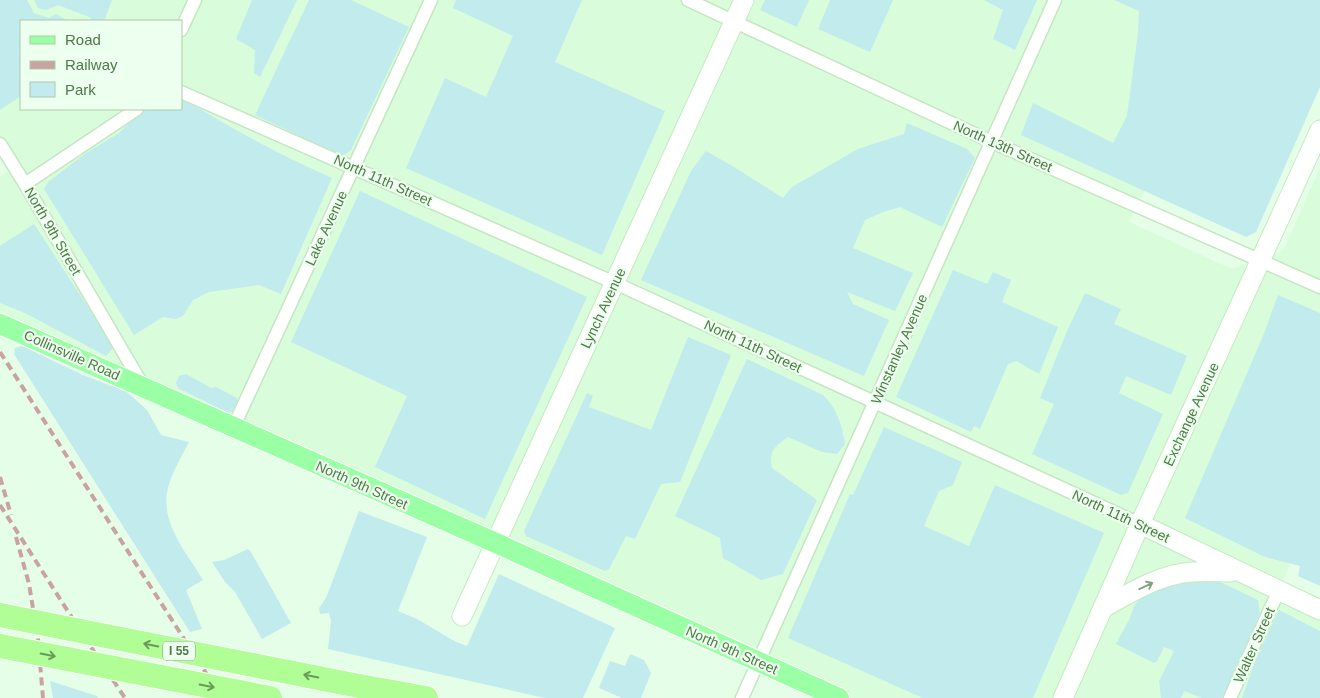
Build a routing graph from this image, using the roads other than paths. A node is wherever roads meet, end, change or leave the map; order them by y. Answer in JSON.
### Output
{"nodes":[{"id":1,"x":194,"y":0,"type":"edge"},
{"id":2,"x":431,"y":0,"type":"edge"},
{"id":3,"x":688,"y":0,"type":"edge"},
{"id":4,"x":744,"y":0,"type":"edge"},
{"id":5,"x":1055,"y":0,"type":"edge"},
{"id":6,"x":734,"y":21,"type":"junction"},
{"id":7,"x":182,"y":28,"type":"edge"},
{"id":8,"x":182,"y":92,"type":"edge"},
{"id":9,"x":136,"y":110,"type":"edge"},
{"id":10,"x":1320,"y":130,"type":"edge"},
{"id":11,"x":992,"y":142,"type":"junction"},
{"id":12,"x":0,"y":144,"type":"edge"},
{"id":13,"x":354,"y":167,"type":"junction"},
{"id":14,"x":26,"y":184,"type":"junction"},
{"id":15,"x":1262,"y":261,"type":"junction"},
{"id":16,"x":615,"y":283,"type":"junction"},
{"id":17,"x":1320,"y":287,"type":"edge"},
{"id":18,"x":0,"y":324,"type":"edge"},
{"id":19,"x":143,"y":386,"type":"junction"},
{"id":20,"x":875,"y":402,"type":"junction"},
{"id":21,"x":233,"y":428,"type":"junction"},
{"id":22,"x":1140,"y":524,"type":"junction"},
{"id":23,"x":496,"y":543,"type":"junction"},
{"id":24,"x":1237,"y":572,"type":"junction"},
{"id":25,"x":1278,"y":592,"type":"junction"},
{"id":26,"x":1103,"y":608,"type":"junction"},
{"id":27,"x":1320,"y":610,"type":"edge"},
{"id":28,"x":0,"y":615,"type":"edge"},
{"id":29,"x":462,"y":616,"type":"dead end"},
{"id":30,"x":0,"y":646,"type":"edge"},
{"id":31,"x":758,"y":661,"type":"junction"},
{"id":32,"x":270,"y":698,"type":"edge"},
{"id":33,"x":426,"y":698,"type":"edge"},
{"id":34,"x":742,"y":698,"type":"edge"},
{"id":35,"x":839,"y":698,"type":"edge"},
{"id":36,"x":1063,"y":698,"type":"edge"},
{"id":37,"x":1230,"y":698,"type":"edge"}],
"edges":[{"from":1,"to":7,"type":"street"},
{"from":2,"to":13,"type":"street","name":"Lake Avenue"},
{"from":3,"to":6,"type":"street","name":"North 13th Street"},
{"from":4,"to":6,"type":"street","name":"Lynch Avenue"},
{"from":5,"to":11,"type":"street","name":"Winstanley Avenue"},
{"from":6,"to":11,"type":"street","name":"North 13th Street"},
{"from":6,"to":16,"type":"street","name":"Lynch Avenue"},
{"from":8,"to":13,"type":"street","name":"North 11th Street"},
{"from":9,"to":14,"type":"street"},
{"from":10,"to":15,"type":"street","name":"Exchange Avenue"},
{"from":11,"to":15,"type":"street","name":"North 13th Street"},
{"from":11,"to":20,"type":"street","name":"Winstanley Avenue"},
{"from":12,"to":14,"type":"street","name":"North 9th Street"},
{"from":13,"to":16,"type":"street","name":"North 11th Street"},
{"from":13,"to":21,"type":"street","name":"Lake Avenue"},
{"from":14,"to":19,"type":"street","name":"North 9th Street"},
{"from":15,"to":17,"type":"street","name":"North 13th Street"},
{"from":15,"to":22,"type":"street","name":"Exchange Avenue"},
{"from":16,"to":20,"type":"street","name":"North 11th Street"},
{"from":16,"to":23,"type":"street","name":"Lynch Avenue"},
{"from":18,"to":19,"type":"main road","name":"Collinsville Road"},
{"from":19,"to":21,"type":"main road","name":"North 9th Street"},
{"from":20,"to":22,"type":"street","name":"North 11th Street"},
{"from":20,"to":31,"type":"street","name":"Winstanley Avenue"},
{"from":21,"to":23,"type":"main road","name":"North 9th Street"},
{"from":22,"to":24,"type":"street","name":"North 11th Street"},
{"from":22,"to":26,"type":"street","name":"Exchange Avenue"},
{"from":23,"to":29,"type":"street","name":"Lynch Avenue"},
{"from":23,"to":31,"type":"main road","name":"North 9th Street"},
{"from":24,"to":25,"type":"street","name":"North 11th Street"},
{"from":26,"to":24,"type":"street","one_way":true},
{"from":25,"to":27,"type":"street","name":"North 11th Street"},
{"from":25,"to":37,"type":"street","name":"Walter Street"},
{"from":26,"to":36,"type":"street","name":"Exchange Avenue"},
{"from":33,"to":28,"type":"highway","number":"I 55","one_way":true,"bridge":true},
{"from":30,"to":32,"type":"highway","number":"I 55","one_way":true,"bridge":true},
{"from":31,"to":34,"type":"street","name":"Winstanley Avenue"},
{"from":31,"to":35,"type":"main road","name":"North 9th Street"}]}
